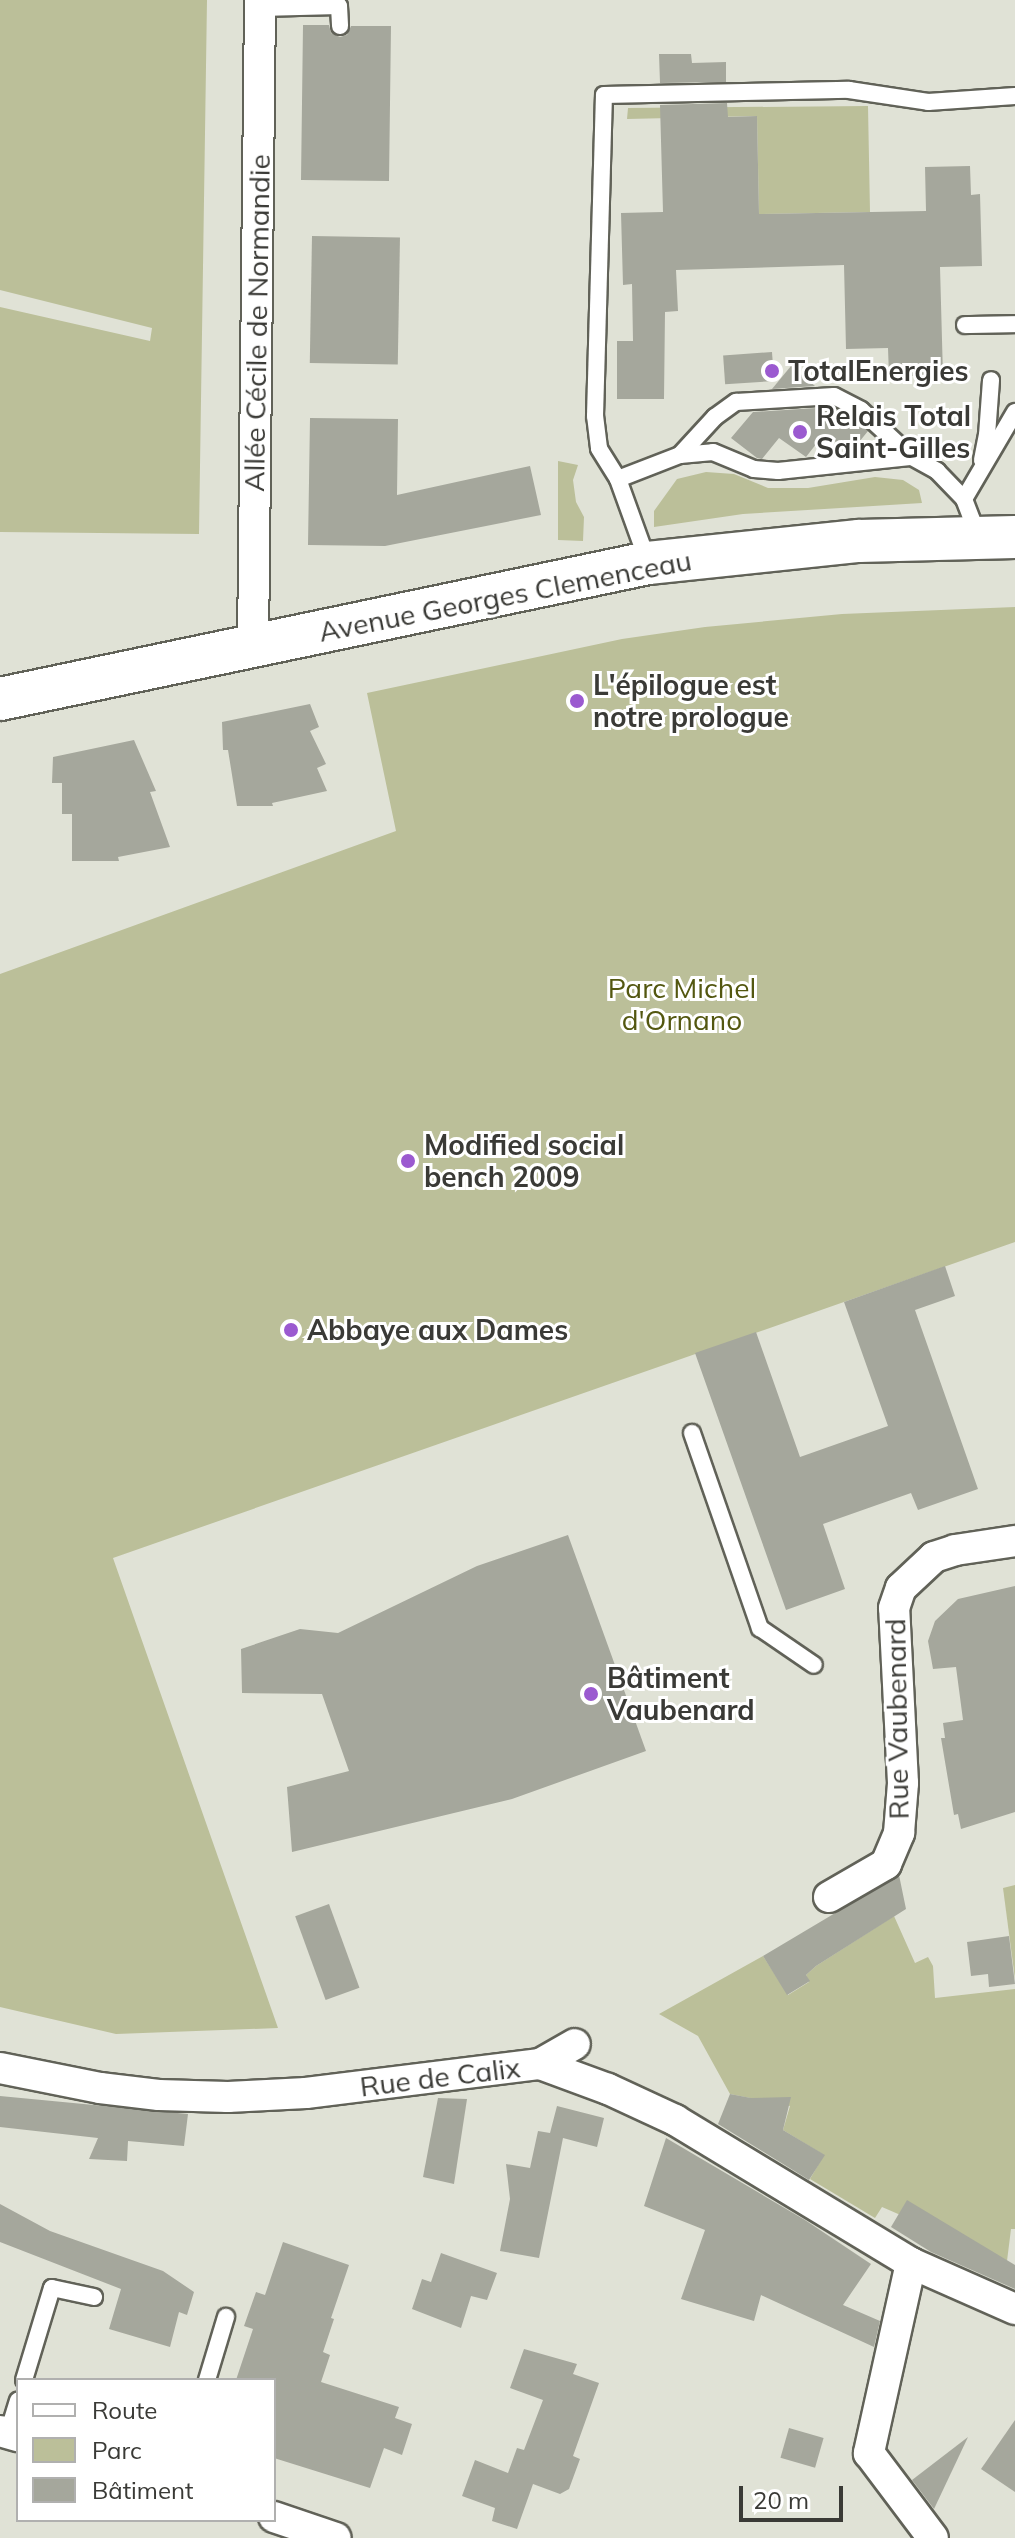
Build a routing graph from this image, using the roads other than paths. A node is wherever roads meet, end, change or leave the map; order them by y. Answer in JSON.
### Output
{"nodes":[{"id":1,"x":260,"y":4,"type":"edge"},
{"id":2,"x":340,"y":26,"type":"dead end"},
{"id":3,"x":1015,"y":96,"type":"edge"},
{"id":4,"x":1015,"y":324,"type":"edge"},
{"id":5,"x":965,"y":325,"type":"dead end"},
{"id":6,"x":991,"y":380,"type":"dead end"},
{"id":7,"x":1015,"y":412,"type":"edge"},
{"id":8,"x":680,"y":455,"type":"junction"},
{"id":9,"x":912,"y":457,"type":"junction"},
{"id":10,"x":979,"y":473,"type":"junction"},
{"id":11,"x":618,"y":479,"type":"junction"},
{"id":12,"x":986,"y":524,"type":"edge"},
{"id":13,"x":648,"y":563,"type":"junction"},
{"id":14,"x":253,"y":647,"type":"junction"},
{"id":15,"x":0,"y":699,"type":"edge"},
{"id":16,"x":692,"y":1433,"type":"dead end"},
{"id":17,"x":1015,"y":1541,"type":"edge"},
{"id":18,"x":814,"y":1665,"type":"dead end"},
{"id":19,"x":829,"y":1897,"type":"dead end"},
{"id":20,"x":575,"y":2044,"type":"dead end"},
{"id":21,"x":540,"y":2064,"type":"junction"},
{"id":22,"x":0,"y":2068,"type":"edge"},
{"id":23,"x":911,"y":2263,"type":"junction"},
{"id":24,"x":94,"y":2297,"type":"dead end"},
{"id":25,"x":1015,"y":2309,"type":"edge"},
{"id":26,"x":226,"y":2317,"type":"dead end"},
{"id":27,"x":25,"y":2378,"type":"edge"},
{"id":28,"x":208,"y":2378,"type":"edge"},
{"id":29,"x":16,"y":2408,"type":"edge"},
{"id":30,"x":9,"y":2434,"type":"edge"},
{"id":31,"x":276,"y":2518,"type":"edge"},
{"id":32,"x":336,"y":2538,"type":"edge"},
{"id":33,"x":933,"y":2538,"type":"edge"}],
"edges":[{"from":1,"to":2,"type":"lane"},
{"from":1,"to":14,"type":"street","name":"Allée Cécile de Normandie"},
{"from":3,"to":11,"type":"lane"},
{"from":4,"to":5,"type":"lane"},
{"from":6,"to":10,"type":"lane"},
{"from":7,"to":10,"type":"lane"},
{"from":8,"to":9,"type":"lane"},
{"from":8,"to":9,"type":"lane"},
{"from":8,"to":11,"type":"lane"},
{"from":9,"to":12,"type":"lane"},
{"from":10,"to":12,"type":"lane"},
{"from":11,"to":13,"type":"lane"},
{"from":12,"to":13,"type":"main road","name":"Avenue Georges Clemenceau"},
{"from":13,"to":14,"type":"main road","name":"Avenue Georges Clemenceau"},
{"from":14,"to":15,"type":"main road","name":"Avenue Georges Clemenceau"},
{"from":16,"to":18,"type":"lane"},
{"from":17,"to":19,"type":"street","name":"Rue Vaubenard"},
{"from":20,"to":21,"type":"street"},
{"from":21,"to":22,"type":"street","name":"Rue de Calix"},
{"from":21,"to":23,"type":"street","name":"Rue de Calix"},
{"from":23,"to":25,"type":"street","name":"Rue de Calix"},
{"from":23,"to":33,"type":"street"},
{"from":24,"to":27,"type":"lane"},
{"from":26,"to":28,"type":"lane"},
{"from":29,"to":30,"type":"lane"},
{"from":31,"to":32,"type":"street"}]}
